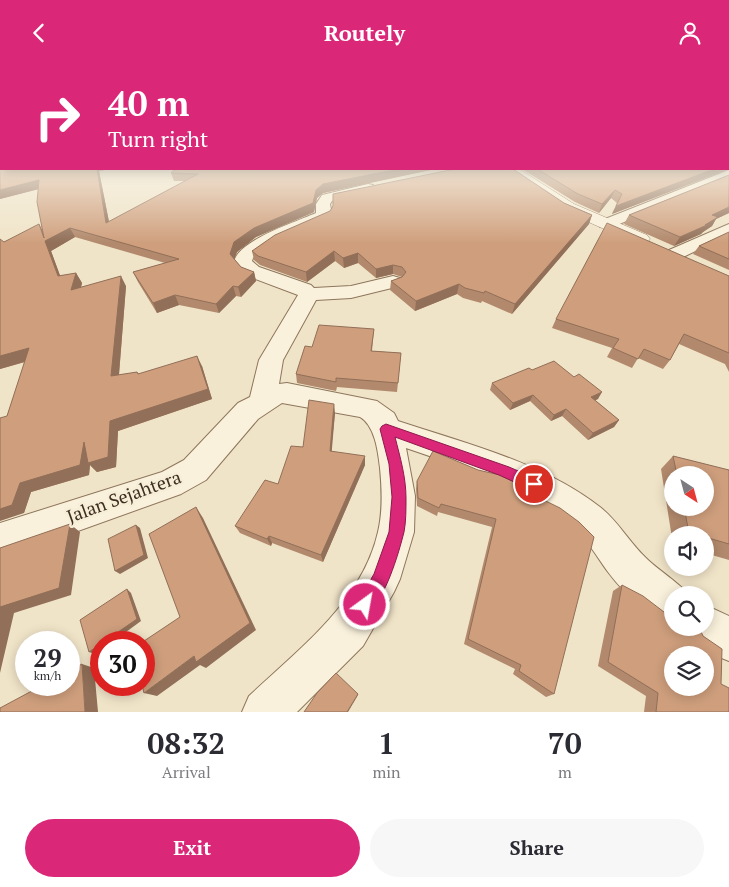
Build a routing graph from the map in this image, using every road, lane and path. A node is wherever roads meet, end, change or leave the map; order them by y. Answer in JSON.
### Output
{"nodes":[{"id":1,"x":530,"y":182,"type":"edge"},
{"id":2,"x":709,"y":182,"type":"edge"},
{"id":3,"x":377,"y":186,"type":"edge"},
{"id":4,"x":606,"y":224,"type":"junction"},
{"id":5,"x":729,"y":229,"type":"edge"},
{"id":6,"x":674,"y":254,"type":"junction"},
{"id":7,"x":693,"y":262,"type":"edge"},
{"id":8,"x":393,"y":282,"type":"edge"},
{"id":9,"x":309,"y":294,"type":"junction"},
{"id":10,"x":262,"y":401,"type":"junction"},
{"id":11,"x":386,"y":429,"type":"junction"},
{"id":12,"x":0,"y":541,"type":"edge"},
{"id":13,"x":664,"y":599,"type":"edge"},
{"id":14,"x":714,"y":631,"type":"edge"},
{"id":15,"x":729,"y":640,"type":"edge"},
{"id":16,"x":265,"y":712,"type":"edge"}],
"edges":[{"from":1,"to":4,"type":"street"},
{"from":2,"to":4,"type":"street"},
{"from":3,"to":9,"type":"street"},
{"from":4,"to":6,"type":"street"},
{"from":5,"to":6,"type":"street"},
{"from":6,"to":7,"type":"street"},
{"from":8,"to":9,"type":"street"},
{"from":9,"to":10,"type":"street"},
{"from":10,"to":11,"type":"street","name":"Jalan Sejahtera"},
{"from":10,"to":12,"type":"street","name":"Jalan Sejahtera"},
{"from":11,"to":13,"type":"street"},
{"from":11,"to":16,"type":"street","name":"Jalan Sejahtera"},
{"from":14,"to":15,"type":"street"}]}
